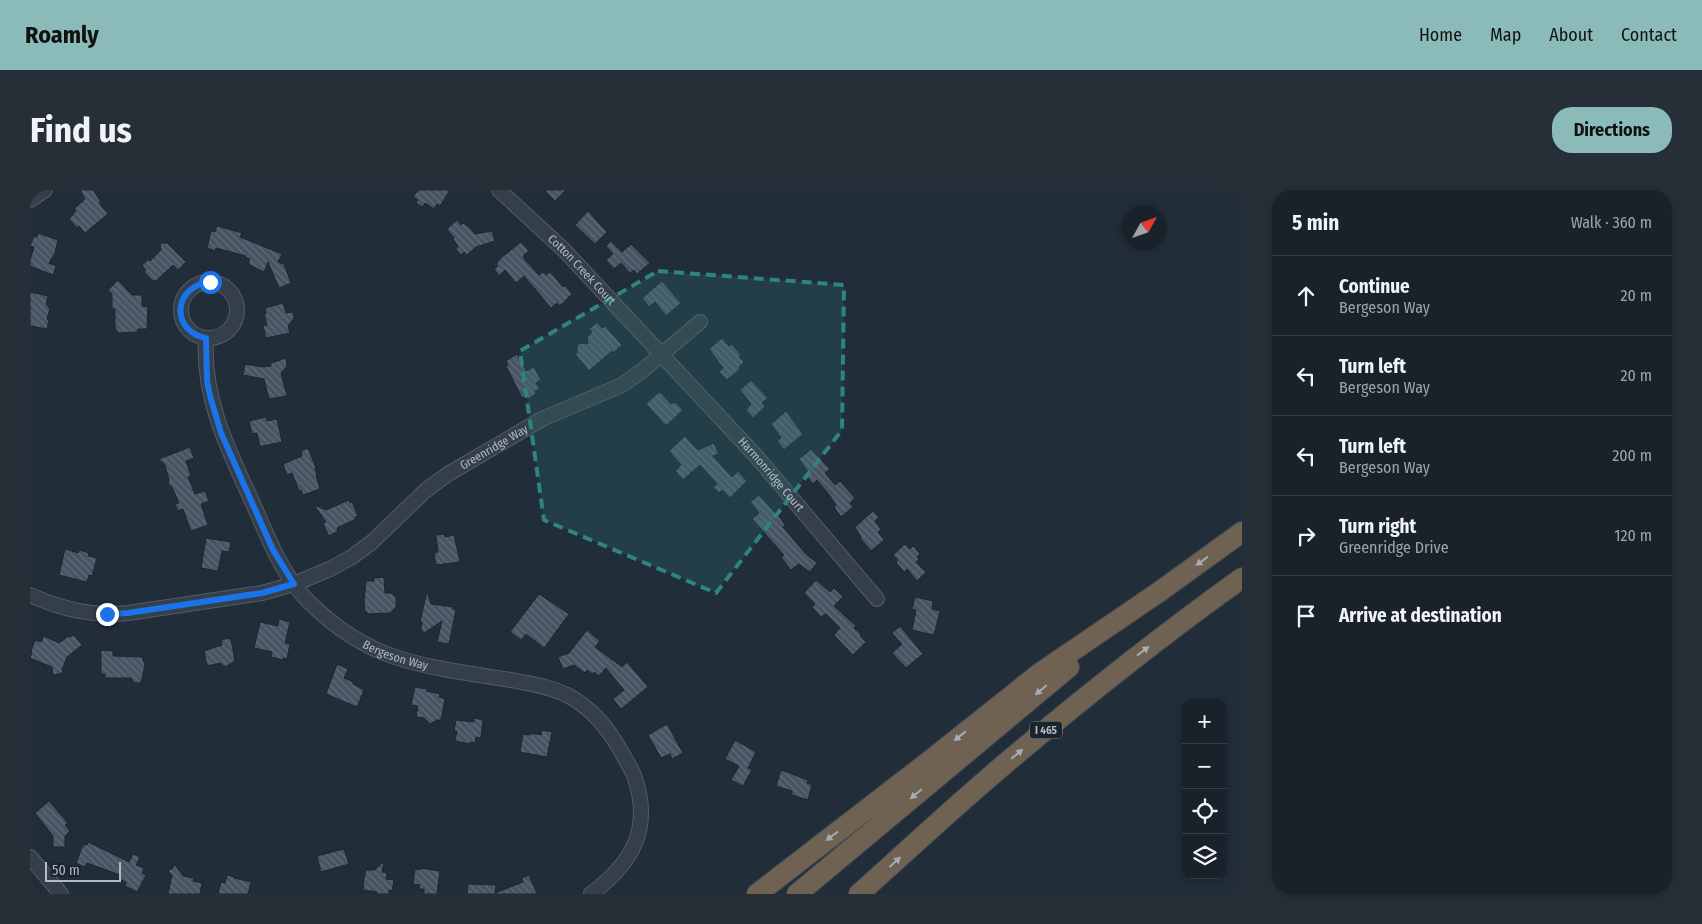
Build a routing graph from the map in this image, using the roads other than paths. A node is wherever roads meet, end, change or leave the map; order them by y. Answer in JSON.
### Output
{"nodes":[{"id":1,"x":45,"y":190,"type":"edge"},
{"id":2,"x":499,"y":190,"type":"edge"},
{"id":3,"x":30,"y":200,"type":"edge"},
{"id":4,"x":700,"y":322,"type":"dead end"},
{"id":5,"x":206,"y":338,"type":"junction"},
{"id":6,"x":661,"y":354,"type":"junction"},
{"id":7,"x":1242,"y":532,"type":"edge"},
{"id":8,"x":1242,"y":578,"type":"edge"},
{"id":9,"x":294,"y":584,"type":"junction"},
{"id":10,"x":1159,"y":592,"type":"junction"},
{"id":11,"x":30,"y":594,"type":"edge"},
{"id":12,"x":876,"y":600,"type":"dead end"},
{"id":13,"x":30,"y":858,"type":"edge"},
{"id":14,"x":61,"y":894,"type":"edge"},
{"id":15,"x":591,"y":894,"type":"edge"},
{"id":16,"x":757,"y":894,"type":"edge"},
{"id":17,"x":797,"y":894,"type":"edge"},
{"id":18,"x":859,"y":894,"type":"edge"}],
"edges":[{"from":1,"to":3,"type":"street"},
{"from":2,"to":6,"type":"street","name":"Cotton Creek Court"},
{"from":4,"to":6,"type":"street","name":"Greenridge Way"},
{"from":5,"to":5,"type":"street"},
{"from":5,"to":9,"type":"street","name":"Bergeson Way"},
{"from":6,"to":9,"type":"street","name":"Greenridge Way"},
{"from":6,"to":12,"type":"street","name":"Harmonridge Court"},
{"from":7,"to":10,"type":"highway","number":"I 465","one_way":true},
{"from":18,"to":8,"type":"highway","number":"I 465","one_way":true},
{"from":9,"to":11,"type":"street","name":"Greenridge Way"},
{"from":9,"to":15,"type":"street","name":"Bergeson Way"},
{"from":10,"to":16,"type":"highway","one_way":true},
{"from":10,"to":17,"type":"highway","number":"I 465","one_way":true},
{"from":13,"to":14,"type":"street"}]}
